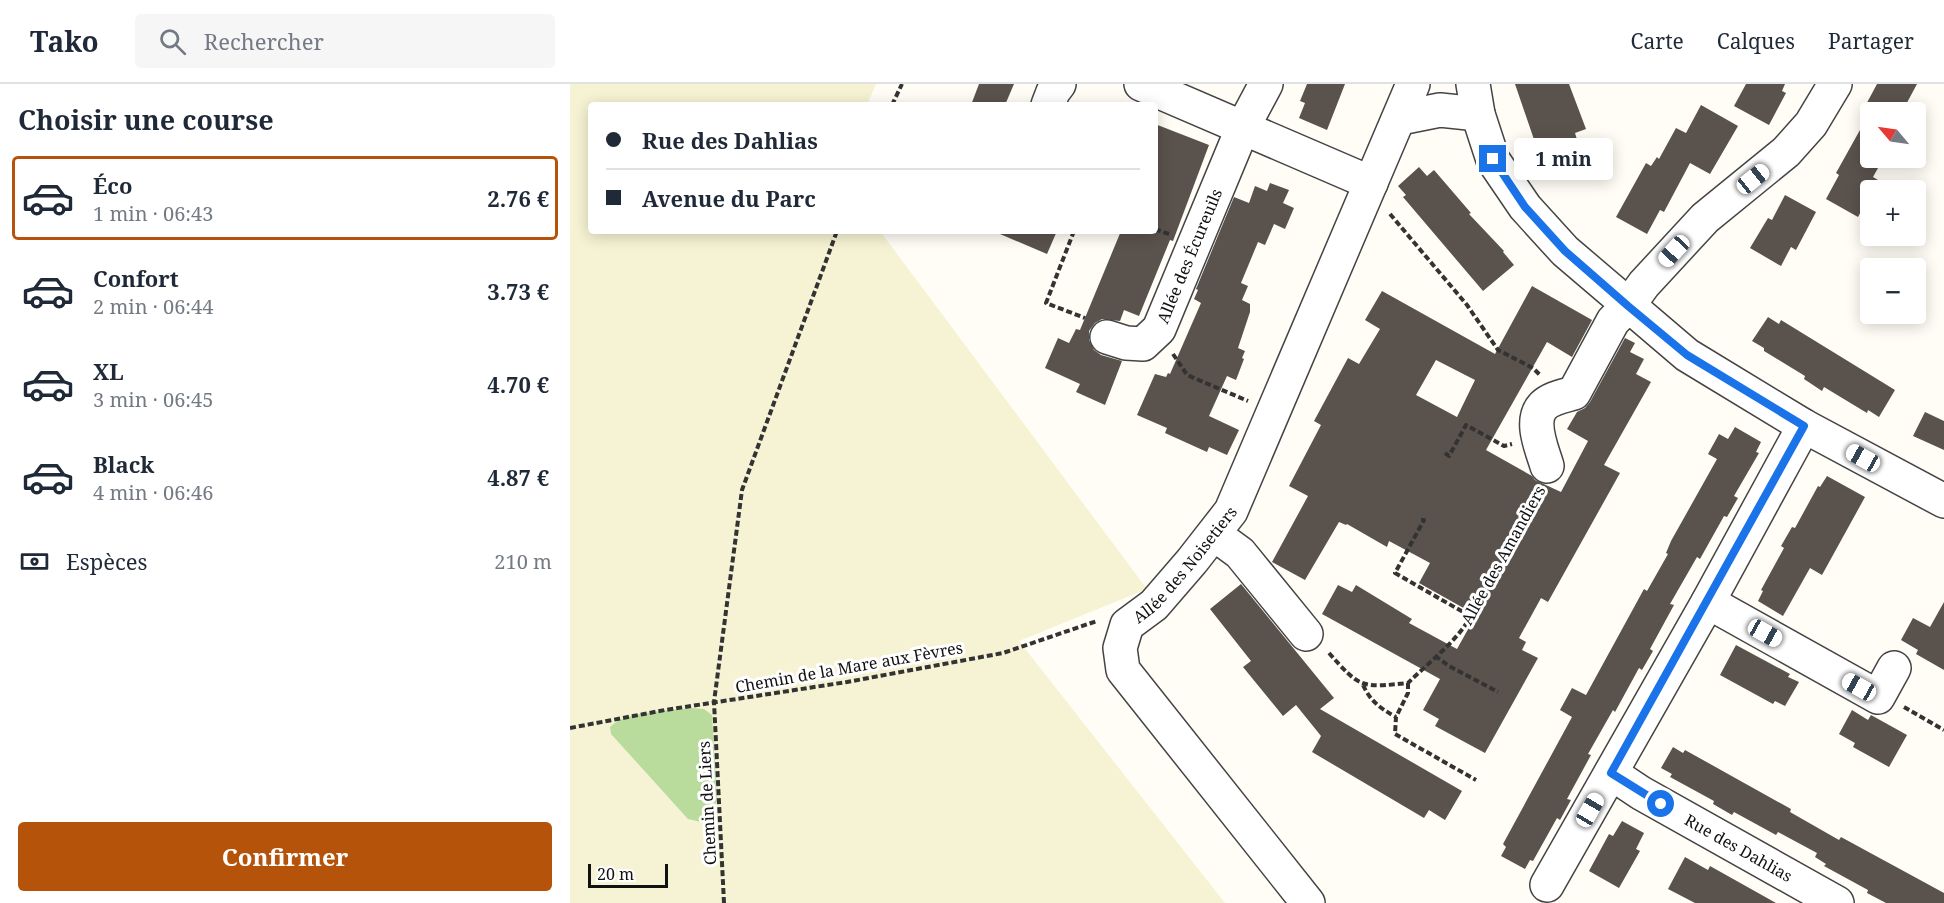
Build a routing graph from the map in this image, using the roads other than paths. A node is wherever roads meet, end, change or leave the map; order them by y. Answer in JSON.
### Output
{"nodes":[{"id":1,"x":1059,"y":84,"type":"edge"},
{"id":2,"x":1141,"y":84,"type":"edge"},
{"id":3,"x":1266,"y":84,"type":"edge"},
{"id":4,"x":1413,"y":84,"type":"edge"},
{"id":5,"x":1835,"y":84,"type":"edge"},
{"id":6,"x":1476,"y":99,"type":"edge"},
{"id":7,"x":1049,"y":102,"type":"edge"},
{"id":8,"x":1400,"y":118,"type":"junction"},
{"id":9,"x":1243,"y":127,"type":"junction"},
{"id":10,"x":1367,"y":191,"type":"junction"},
{"id":11,"x":1628,"y":306,"type":"junction"},
{"id":12,"x":1107,"y":337,"type":"road end"},
{"id":13,"x":1804,"y":426,"type":"junction"},
{"id":14,"x":1543,"y":452,"type":"road end"},
{"id":15,"x":1944,"y":501,"type":"edge"},
{"id":16,"x":1214,"y":534,"type":"junction"},
{"id":17,"x":1708,"y":602,"type":"junction"},
{"id":18,"x":1306,"y":634,"type":"road end"},
{"id":19,"x":1894,"y":668,"type":"dead end"},
{"id":20,"x":1611,"y":773,"type":"junction"},
{"id":21,"x":1547,"y":885,"type":"dead end"},
{"id":22,"x":1308,"y":903,"type":"edge"},
{"id":23,"x":1837,"y":903,"type":"edge"}],
"edges":[{"from":1,"to":7,"type":"street"},
{"from":2,"to":9,"type":"street"},
{"from":3,"to":9,"type":"street","name":"Allée des Écureuils"},
{"from":4,"to":8,"type":"street","name":"Allée des Noisetiers"},
{"from":5,"to":11,"type":"street"},
{"from":6,"to":8,"type":"street"},
{"from":6,"to":11,"type":"street"},
{"from":8,"to":10,"type":"street","name":"Allée des Noisetiers"},
{"from":9,"to":10,"type":"street"},
{"from":9,"to":12,"type":"street","name":"Allée des Écureuils"},
{"from":10,"to":16,"type":"street","name":"Allée des Noisetiers"},
{"from":11,"to":13,"type":"street"},
{"from":11,"to":14,"type":"street"},
{"from":13,"to":15,"type":"street"},
{"from":13,"to":17,"type":"street"},
{"from":16,"to":18,"type":"street"},
{"from":16,"to":22,"type":"street","name":"Allée des Noisetiers"},
{"from":17,"to":19,"type":"street"},
{"from":17,"to":20,"type":"street"},
{"from":20,"to":21,"type":"street"},
{"from":20,"to":23,"type":"street","name":"Rue des Dahlias"}]}
